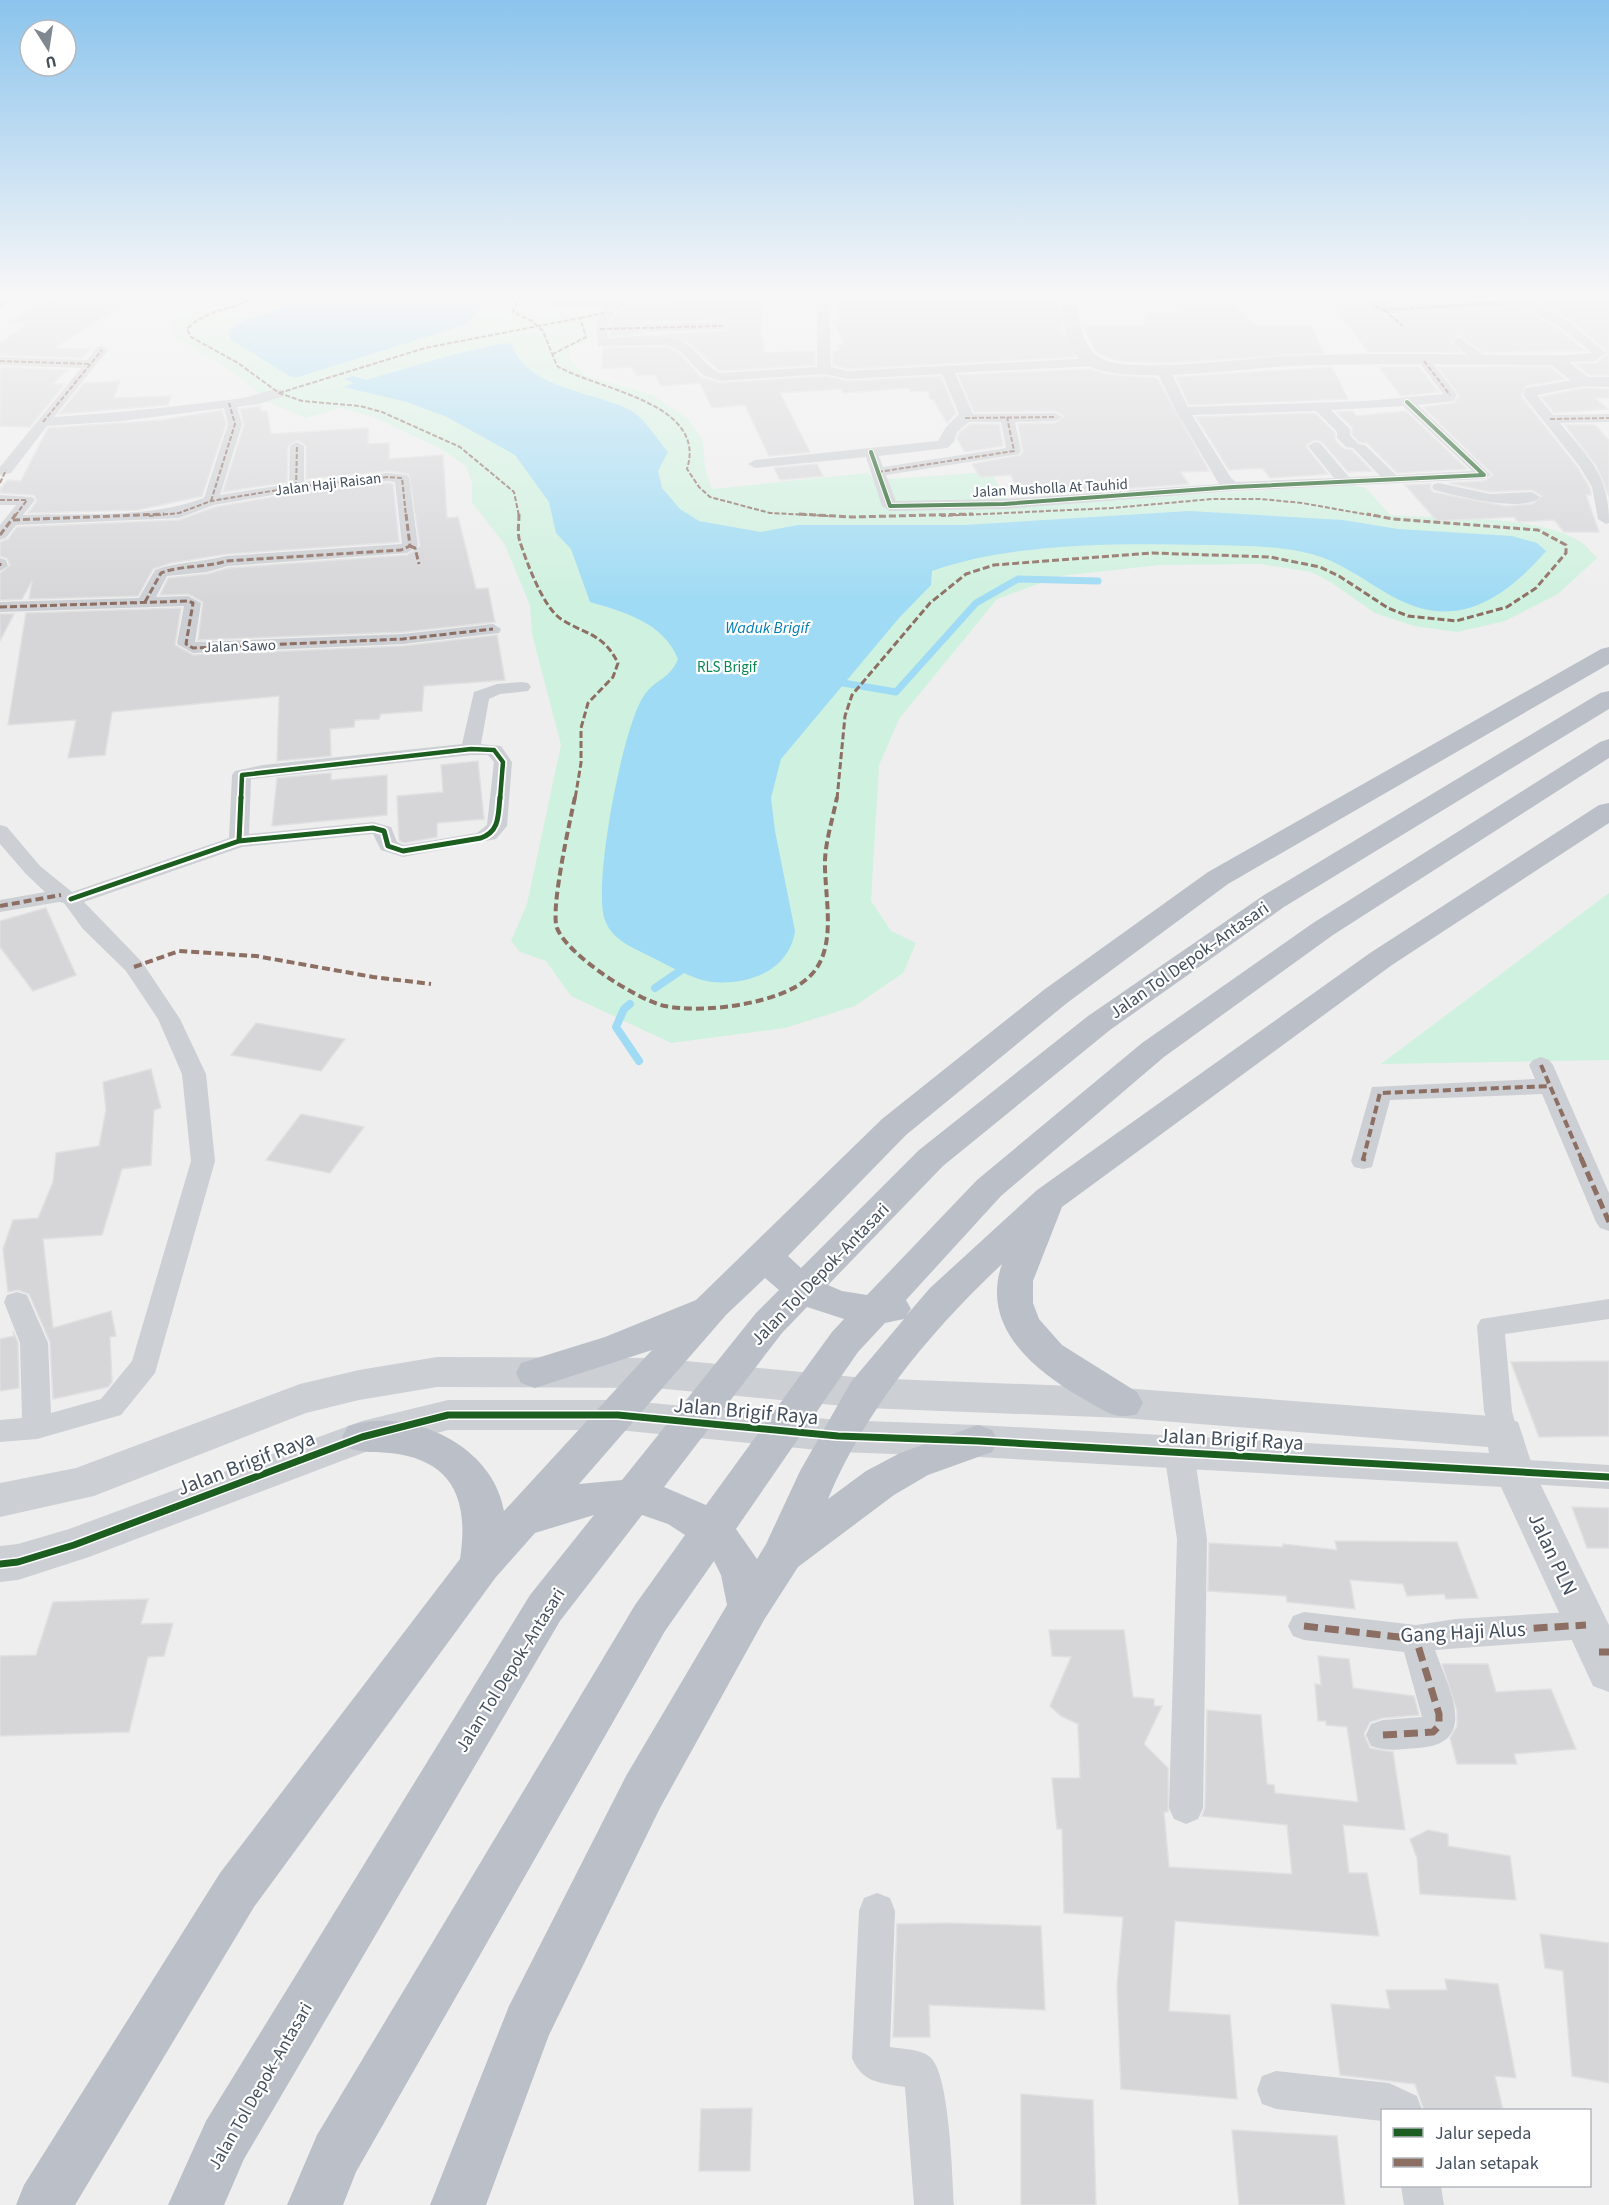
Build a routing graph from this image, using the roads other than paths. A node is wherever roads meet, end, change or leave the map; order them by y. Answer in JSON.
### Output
{"nodes":[{"id":1,"x":64,"y":396,"type":"edge"},
{"id":2,"x":271,"y":396,"type":"edge"},
{"id":3,"x":956,"y":396,"type":"edge"},
{"id":4,"x":1176,"y":396,"type":"edge"},
{"id":5,"x":1449,"y":396,"type":"edge"},
{"id":6,"x":1531,"y":396,"type":"edge"},
{"id":7,"x":1407,"y":402,"type":"junction"},
{"id":8,"x":229,"y":403,"type":"junction"},
{"id":9,"x":1319,"y":406,"type":"junction"},
{"id":10,"x":1183,"y":411,"type":"junction"},
{"id":11,"x":1007,"y":417,"type":"junction"},
{"id":12,"x":1055,"y":417,"type":"dead end"},
{"id":13,"x":965,"y":418,"type":"junction"},
{"id":14,"x":1609,"y":418,"type":"edge"},
{"id":15,"x":1550,"y":419,"type":"junction"},
{"id":16,"x":43,"y":422,"type":"junction"},
{"id":17,"x":297,"y":446,"type":"dead end"},
{"id":18,"x":1315,"y":446,"type":"dead end"},
{"id":19,"x":871,"y":452,"type":"junction"},
{"id":20,"x":755,"y":464,"type":"dead end"},
{"id":21,"x":878,"y":472,"type":"junction"},
{"id":22,"x":2,"y":475,"type":"edge"},
{"id":23,"x":1393,"y":480,"type":"junction"},
{"id":24,"x":1345,"y":481,"type":"junction"},
{"id":25,"x":1371,"y":481,"type":"junction"},
{"id":26,"x":296,"y":487,"type":"junction"},
{"id":27,"x":1233,"y":487,"type":"junction"},
{"id":28,"x":1532,"y":497,"type":"dead end"},
{"id":29,"x":0,"y":500,"type":"edge"},
{"id":30,"x":210,"y":501,"type":"junction"},
{"id":31,"x":1606,"y":519,"type":"dead end"},
{"id":32,"x":13,"y":520,"type":"junction"},
{"id":33,"x":0,"y":535,"type":"edge"},
{"id":34,"x":410,"y":546,"type":"junction"},
{"id":35,"x":418,"y":564,"type":"dead end"},
{"id":36,"x":145,"y":602,"type":"junction"},
{"id":37,"x":0,"y":607,"type":"edge"},
{"id":38,"x":493,"y":629,"type":"dead end"},
{"id":39,"x":1609,"y":654,"type":"edge"},
{"id":40,"x":522,"y":687,"type":"dead end"},
{"id":41,"x":1609,"y":698,"type":"edge"},
{"id":42,"x":1609,"y":747,"type":"edge"},
{"id":43,"x":471,"y":749,"type":"junction"},
{"id":44,"x":1609,"y":811,"type":"edge"},
{"id":45,"x":0,"y":831,"type":"edge"},
{"id":46,"x":239,"y":841,"type":"junction"},
{"id":47,"x":66,"y":897,"type":"junction"},
{"id":48,"x":0,"y":906,"type":"edge"},
{"id":49,"x":1363,"y":1161,"type":"dead end"},
{"id":50,"x":1049,"y":1199,"type":"junction"},
{"id":51,"x":1609,"y":1222,"type":"edge"},
{"id":52,"x":766,"y":1256,"type":"junction"},
{"id":53,"x":943,"y":1298,"type":"junction"},
{"id":54,"x":17,"y":1302,"type":"dead end"},
{"id":55,"x":713,"y":1305,"type":"junction"},
{"id":56,"x":1609,"y":1308,"type":"edge"},
{"id":57,"x":656,"y":1372,"type":"junction"},
{"id":58,"x":535,"y":1373,"type":"junction"},
{"id":59,"x":865,"y":1393,"type":"junction"},
{"id":60,"x":1123,"y":1403,"type":"junction"},
{"id":61,"x":618,"y":1415,"type":"junction"},
{"id":62,"x":38,"y":1428,"type":"junction"},
{"id":63,"x":0,"y":1431,"type":"edge"},
{"id":64,"x":838,"y":1436,"type":"junction"},
{"id":65,"x":362,"y":1437,"type":"junction"},
{"id":66,"x":978,"y":1441,"type":"junction"},
{"id":67,"x":1179,"y":1452,"type":"junction"},
{"id":68,"x":1509,"y":1452,"type":"junction"},
{"id":69,"x":1609,"y":1477,"type":"edge"},
{"id":70,"x":0,"y":1500,"type":"edge"},
{"id":71,"x":522,"y":1522,"type":"junction"},
{"id":72,"x":783,"y":1554,"type":"junction"},
{"id":73,"x":0,"y":1564,"type":"edge"},
{"id":74,"x":481,"y":1564,"type":"junction"},
{"id":75,"x":749,"y":1607,"type":"junction"},
{"id":76,"x":1304,"y":1626,"type":"dead end"},
{"id":77,"x":1416,"y":1639,"type":"junction"},
{"id":78,"x":1601,"y":1650,"type":"edge"},
{"id":79,"x":1383,"y":1735,"type":"dead end"},
{"id":80,"x":1186,"y":1808,"type":"dead end"},
{"id":81,"x":877,"y":1911,"type":"dead end"},
{"id":82,"x":1276,"y":2090,"type":"dead end"},
{"id":83,"x":1401,"y":2109,"type":"edge"},
{"id":84,"x":1421,"y":2187,"type":"edge"},
{"id":85,"x":44,"y":2205,"type":"edge"},
{"id":86,"x":196,"y":2205,"type":"edge"},
{"id":87,"x":315,"y":2205,"type":"edge"},
{"id":88,"x":459,"y":2205,"type":"edge"},
{"id":89,"x":934,"y":2205,"type":"edge"},
{"id":90,"x":1424,"y":2205,"type":"edge"}],
"edges":[{"from":1,"to":16,"type":"street"},
{"from":2,"to":8,"type":"street"},
{"from":3,"to":13,"type":"street"},
{"from":4,"to":10,"type":"street"},
{"from":5,"to":7,"type":"street"},
{"from":6,"to":15,"type":"street"},
{"from":7,"to":9,"type":"street"},
{"from":7,"to":23,"type":"street"},
{"from":8,"to":16,"type":"street"},
{"from":8,"to":30,"type":"street"},
{"from":9,"to":10,"type":"street"},
{"from":9,"to":23,"type":"street"},
{"from":10,"to":27,"type":"street"},
{"from":11,"to":12,"type":"street"},
{"from":11,"to":13,"type":"street"},
{"from":11,"to":21,"type":"street"},
{"from":13,"to":19,"type":"street"},
{"from":14,"to":15,"type":"street"},
{"from":15,"to":31,"type":"street"},
{"from":16,"to":22,"type":"street"},
{"from":17,"to":26,"type":"street"},
{"from":18,"to":24,"type":"street"},
{"from":19,"to":20,"type":"street"},
{"from":19,"to":21,"type":"street","name":"Jalan Musholla At Tauhid"},
{"from":21,"to":27,"type":"street","name":"Jalan Musholla At Tauhid"},
{"from":23,"to":25,"type":"street"},
{"from":24,"to":25,"type":"street"},
{"from":24,"to":27,"type":"street"},
{"from":25,"to":28,"type":"street"},
{"from":26,"to":30,"type":"street","name":"Jalan Haji Raisan"},
{"from":26,"to":34,"type":"street","name":"Jalan Haji Raisan"},
{"from":29,"to":32,"type":"street"},
{"from":30,"to":32,"type":"street","name":"Jalan Haji Raisan"},
{"from":32,"to":33,"type":"street"},
{"from":34,"to":35,"type":"street"},
{"from":34,"to":36,"type":"street"},
{"from":36,"to":37,"type":"street","name":"Jalan Sawo"},
{"from":36,"to":38,"type":"street","name":"Jalan Sawo"},
{"from":39,"to":52,"type":"highway"},
{"from":40,"to":43,"type":"street"},
{"from":41,"to":86,"type":"highway","name":"Jalan Tol Depok–Antasari"},
{"from":42,"to":87,"type":"highway"},
{"from":43,"to":46,"type":"street"},
{"from":43,"to":46,"type":"street"},
{"from":44,"to":50,"type":"highway"},
{"from":45,"to":47,"type":"street"},
{"from":46,"to":47,"type":"street"},
{"from":47,"to":48,"type":"street"},
{"from":47,"to":62,"type":"street"},
{"from":49,"to":51,"type":"street"},
{"from":50,"to":53,"type":"highway"},
{"from":50,"to":60,"type":"highway"},
{"from":52,"to":53,"type":"highway"},
{"from":52,"to":55,"type":"highway"},
{"from":53,"to":59,"type":"highway"},
{"from":54,"to":62,"type":"street"},
{"from":55,"to":57,"type":"highway"},
{"from":55,"to":58,"type":"highway"},
{"from":56,"to":68,"type":"street"},
{"from":57,"to":58,"type":"street","name":"Jalan Brigif Raya"},
{"from":57,"to":59,"type":"street","name":"Jalan Brigif Raya"},
{"from":57,"to":61,"type":"highway"},
{"from":58,"to":70,"type":"street","name":"Jalan Brigif Raya"},
{"from":59,"to":60,"type":"street","name":"Jalan Brigif Raya"},
{"from":59,"to":64,"type":"highway"},
{"from":60,"to":68,"type":"street","name":"Jalan Brigif Raya"},
{"from":61,"to":64,"type":"street","name":"Jalan Brigif Raya"},
{"from":61,"to":65,"type":"street","name":"Jalan Brigif Raya"},
{"from":61,"to":71,"type":"highway"},
{"from":62,"to":63,"type":"street"},
{"from":64,"to":66,"type":"street","name":"Jalan Brigif Raya"},
{"from":64,"to":72,"type":"highway"},
{"from":65,"to":73,"type":"street","name":"Jalan Brigif Raya"},
{"from":65,"to":74,"type":"highway"},
{"from":66,"to":67,"type":"street","name":"Jalan Brigif Raya"},
{"from":66,"to":72,"type":"highway"},
{"from":67,"to":68,"type":"street","name":"Jalan Brigif Raya"},
{"from":67,"to":80,"type":"street"},
{"from":68,"to":69,"type":"street"},
{"from":68,"to":78,"type":"street","name":"Jalan PLN"},
{"from":71,"to":74,"type":"highway"},
{"from":71,"to":75,"type":"highway"},
{"from":72,"to":75,"type":"highway"},
{"from":74,"to":85,"type":"highway"},
{"from":75,"to":88,"type":"highway"},
{"from":76,"to":77,"type":"street","name":"Gang Haji Alus"},
{"from":77,"to":78,"type":"street","name":"Gang Haji Alus"},
{"from":77,"to":79,"type":"street"},
{"from":81,"to":89,"type":"street"},
{"from":82,"to":83,"type":"street"},
{"from":84,"to":90,"type":"street"}]}
